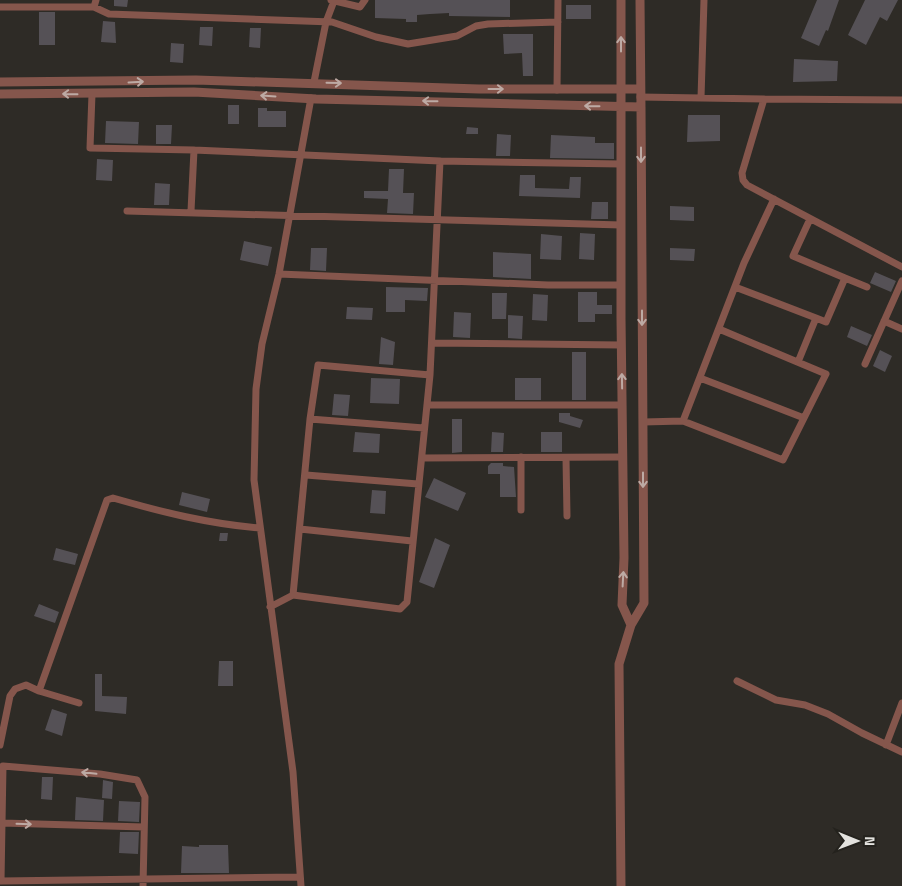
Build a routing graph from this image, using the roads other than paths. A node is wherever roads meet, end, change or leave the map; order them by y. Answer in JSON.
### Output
{"nodes":[{"id":1,"x":365,"y":0,"type":"edge"},
{"id":2,"x":558,"y":0,"type":"edge"},
{"id":3,"x":621,"y":0,"type":"edge"},
{"id":4,"x":640,"y":0,"type":"edge"},
{"id":5,"x":704,"y":0,"type":"edge"},
{"id":6,"x":332,"y":1,"type":"edge"},
{"id":7,"x":95,"y":4,"type":"edge"},
{"id":8,"x":0,"y":7,"type":"edge"},
{"id":9,"x":326,"y":22,"type":"junction"},
{"id":10,"x":558,"y":22,"type":"junction"},
{"id":11,"x":0,"y":82,"type":"edge"},
{"id":12,"x":314,"y":82,"type":"junction"},
{"id":13,"x":622,"y":89,"type":"junction"},
{"id":14,"x":557,"y":90,"type":"junction"},
{"id":15,"x":0,"y":94,"type":"edge"},
{"id":16,"x":92,"y":94,"type":"junction"},
{"id":17,"x":311,"y":98,"type":"junction"},
{"id":18,"x":640,"y":98,"type":"junction"},
{"id":19,"x":701,"y":98,"type":"junction"},
{"id":20,"x":764,"y":99,"type":"junction"},
{"id":21,"x":902,"y":100,"type":"edge"},
{"id":22,"x":621,"y":106,"type":"junction"},
{"id":23,"x":194,"y":150,"type":"junction"},
{"id":24,"x":302,"y":154,"type":"junction"},
{"id":25,"x":440,"y":161,"type":"junction"},
{"id":26,"x":621,"y":164,"type":"junction"},
{"id":27,"x":774,"y":199,"type":"junction"},
{"id":28,"x":127,"y":211,"type":"dead end"},
{"id":29,"x":191,"y":211,"type":"junction"},
{"id":30,"x":290,"y":215,"type":"junction"},
{"id":31,"x":810,"y":219,"type":"junction"},
{"id":32,"x":438,"y":221,"type":"junction"},
{"id":33,"x":621,"y":225,"type":"junction"},
{"id":34,"x":902,"y":267,"type":"edge"},
{"id":35,"x":279,"y":274,"type":"junction"},
{"id":36,"x":844,"y":278,"type":"junction"},
{"id":37,"x":436,"y":281,"type":"junction"},
{"id":38,"x":902,"y":281,"type":"edge"},
{"id":39,"x":621,"y":285,"type":"junction"},
{"id":40,"x":735,"y":287,"type":"junction"},
{"id":41,"x":867,"y":287,"type":"dead end"},
{"id":42,"x":816,"y":318,"type":"junction"},
{"id":43,"x":884,"y":321,"type":"junction"},
{"id":44,"x":719,"y":329,"type":"junction"},
{"id":45,"x":902,"y":329,"type":"edge"},
{"id":46,"x":432,"y":343,"type":"junction"},
{"id":47,"x":621,"y":345,"type":"junction"},
{"id":48,"x":798,"y":362,"type":"junction"},
{"id":49,"x":864,"y":364,"type":"dead end"},
{"id":50,"x":430,"y":375,"type":"junction"},
{"id":51,"x":700,"y":378,"type":"junction"},
{"id":52,"x":622,"y":404,"type":"junction"},
{"id":53,"x":427,"y":405,"type":"junction"},
{"id":54,"x":804,"y":418,"type":"junction"},
{"id":55,"x":310,"y":419,"type":"junction"},
{"id":56,"x":683,"y":421,"type":"junction"},
{"id":57,"x":643,"y":422,"type":"junction"},
{"id":58,"x":424,"y":428,"type":"junction"},
{"id":59,"x":623,"y":456,"type":"junction"},
{"id":60,"x":521,"y":457,"type":"junction"},
{"id":61,"x":422,"y":458,"type":"junction"},
{"id":62,"x":566,"y":458,"type":"junction"},
{"id":63,"x":306,"y":475,"type":"junction"},
{"id":64,"x":418,"y":484,"type":"junction"},
{"id":65,"x":520,"y":510,"type":"dead end"},
{"id":66,"x":567,"y":516,"type":"dead end"},
{"id":67,"x":260,"y":528,"type":"junction"},
{"id":68,"x":300,"y":529,"type":"junction"},
{"id":69,"x":412,"y":541,"type":"junction"},
{"id":70,"x":293,"y":595,"type":"junction"},
{"id":71,"x":270,"y":606,"type":"junction"},
{"id":72,"x":630,"y":626,"type":"junction"},
{"id":73,"x":737,"y":681,"type":"dead end"},
{"id":74,"x":39,"y":691,"type":"junction"},
{"id":75,"x":79,"y":703,"type":"dead end"},
{"id":76,"x":902,"y":703,"type":"edge"},
{"id":77,"x":0,"y":745,"type":"edge"},
{"id":78,"x":886,"y":745,"type":"junction"},
{"id":79,"x":902,"y":752,"type":"edge"},
{"id":80,"x":2,"y":765,"type":"edge"},
{"id":81,"x":2,"y":823,"type":"junction"},
{"id":82,"x":144,"y":827,"type":"junction"},
{"id":83,"x":300,"y":877,"type":"junction"},
{"id":84,"x":144,"y":882,"type":"edge"},
{"id":85,"x":1,"y":884,"type":"edge"},
{"id":86,"x":301,"y":886,"type":"edge"},
{"id":87,"x":621,"y":886,"type":"edge"}],
"edges":[{"from":1,"to":6,"type":"street"},
{"from":2,"to":10,"type":"street"},
{"from":13,"to":3,"type":"street","one_way":true},
{"from":4,"to":18,"type":"street"},
{"from":5,"to":19,"type":"street"},
{"from":6,"to":9,"type":"street"},
{"from":7,"to":8,"type":"street"},
{"from":7,"to":9,"type":"street"},
{"from":9,"to":10,"type":"street"},
{"from":9,"to":12,"type":"street"},
{"from":10,"to":14,"type":"street"},
{"from":11,"to":12,"type":"street","one_way":true},
{"from":12,"to":14,"type":"street","one_way":true},
{"from":12,"to":17,"type":"street"},
{"from":13,"to":14,"type":"street"},
{"from":13,"to":18,"type":"street"},
{"from":13,"to":22,"type":"street"},
{"from":16,"to":15,"type":"street","one_way":true},
{"from":17,"to":16,"type":"street","one_way":true},
{"from":16,"to":23,"type":"street"},
{"from":22,"to":17,"type":"street","one_way":true},
{"from":17,"to":24,"type":"street"},
{"from":18,"to":19,"type":"street"},
{"from":18,"to":22,"type":"street"},
{"from":18,"to":57,"type":"street","one_way":true},
{"from":19,"to":20,"type":"street"},
{"from":20,"to":21,"type":"street"},
{"from":20,"to":27,"type":"street"},
{"from":22,"to":26,"type":"street"},
{"from":23,"to":24,"type":"street"},
{"from":23,"to":29,"type":"street"},
{"from":24,"to":25,"type":"street"},
{"from":24,"to":30,"type":"street"},
{"from":25,"to":26,"type":"street"},
{"from":25,"to":32,"type":"street"},
{"from":26,"to":33,"type":"street"},
{"from":27,"to":31,"type":"street"},
{"from":27,"to":40,"type":"street"},
{"from":28,"to":29,"type":"street"},
{"from":29,"to":30,"type":"street"},
{"from":30,"to":32,"type":"street"},
{"from":30,"to":35,"type":"street"},
{"from":31,"to":34,"type":"street"},
{"from":31,"to":36,"type":"street"},
{"from":32,"to":33,"type":"street"},
{"from":32,"to":37,"type":"street"},
{"from":33,"to":39,"type":"street"},
{"from":35,"to":37,"type":"street"},
{"from":35,"to":67,"type":"street"},
{"from":36,"to":41,"type":"street"},
{"from":36,"to":42,"type":"street"},
{"from":37,"to":39,"type":"street"},
{"from":37,"to":46,"type":"street"},
{"from":38,"to":43,"type":"street"},
{"from":39,"to":47,"type":"street"},
{"from":40,"to":42,"type":"street"},
{"from":40,"to":44,"type":"street"},
{"from":42,"to":48,"type":"street"},
{"from":43,"to":45,"type":"street"},
{"from":43,"to":49,"type":"street"},
{"from":44,"to":48,"type":"street"},
{"from":44,"to":51,"type":"street"},
{"from":46,"to":47,"type":"street"},
{"from":46,"to":50,"type":"street"},
{"from":52,"to":47,"type":"street","one_way":true},
{"from":48,"to":54,"type":"street"},
{"from":50,"to":53,"type":"street"},
{"from":50,"to":55,"type":"street"},
{"from":51,"to":54,"type":"street"},
{"from":51,"to":56,"type":"street"},
{"from":52,"to":53,"type":"street"},
{"from":52,"to":59,"type":"street"},
{"from":53,"to":58,"type":"street"},
{"from":54,"to":56,"type":"street"},
{"from":55,"to":58,"type":"street"},
{"from":55,"to":63,"type":"street"},
{"from":56,"to":57,"type":"street"},
{"from":57,"to":72,"type":"street","one_way":true},
{"from":58,"to":61,"type":"street"},
{"from":59,"to":62,"type":"street"},
{"from":72,"to":59,"type":"street","one_way":true},
{"from":60,"to":61,"type":"street"},
{"from":60,"to":62,"type":"street"},
{"from":60,"to":65,"type":"street"},
{"from":61,"to":64,"type":"street"},
{"from":62,"to":66,"type":"street"},
{"from":63,"to":64,"type":"street"},
{"from":63,"to":68,"type":"street"},
{"from":64,"to":69,"type":"street"},
{"from":67,"to":71,"type":"street"},
{"from":67,"to":74,"type":"street"},
{"from":68,"to":69,"type":"street"},
{"from":68,"to":70,"type":"street"},
{"from":69,"to":70,"type":"street"},
{"from":70,"to":71,"type":"street"},
{"from":71,"to":83,"type":"street"},
{"from":72,"to":87,"type":"street"},
{"from":73,"to":78,"type":"street"},
{"from":74,"to":75,"type":"street"},
{"from":74,"to":77,"type":"street"},
{"from":76,"to":78,"type":"street"},
{"from":78,"to":79,"type":"street"},
{"from":80,"to":81,"type":"street"},
{"from":82,"to":80,"type":"street","one_way":true},
{"from":81,"to":82,"type":"street","one_way":true},
{"from":81,"to":85,"type":"street"},
{"from":82,"to":84,"type":"street"},
{"from":83,"to":84,"type":"street"},
{"from":83,"to":86,"type":"street"},
{"from":84,"to":85,"type":"street"}]}
